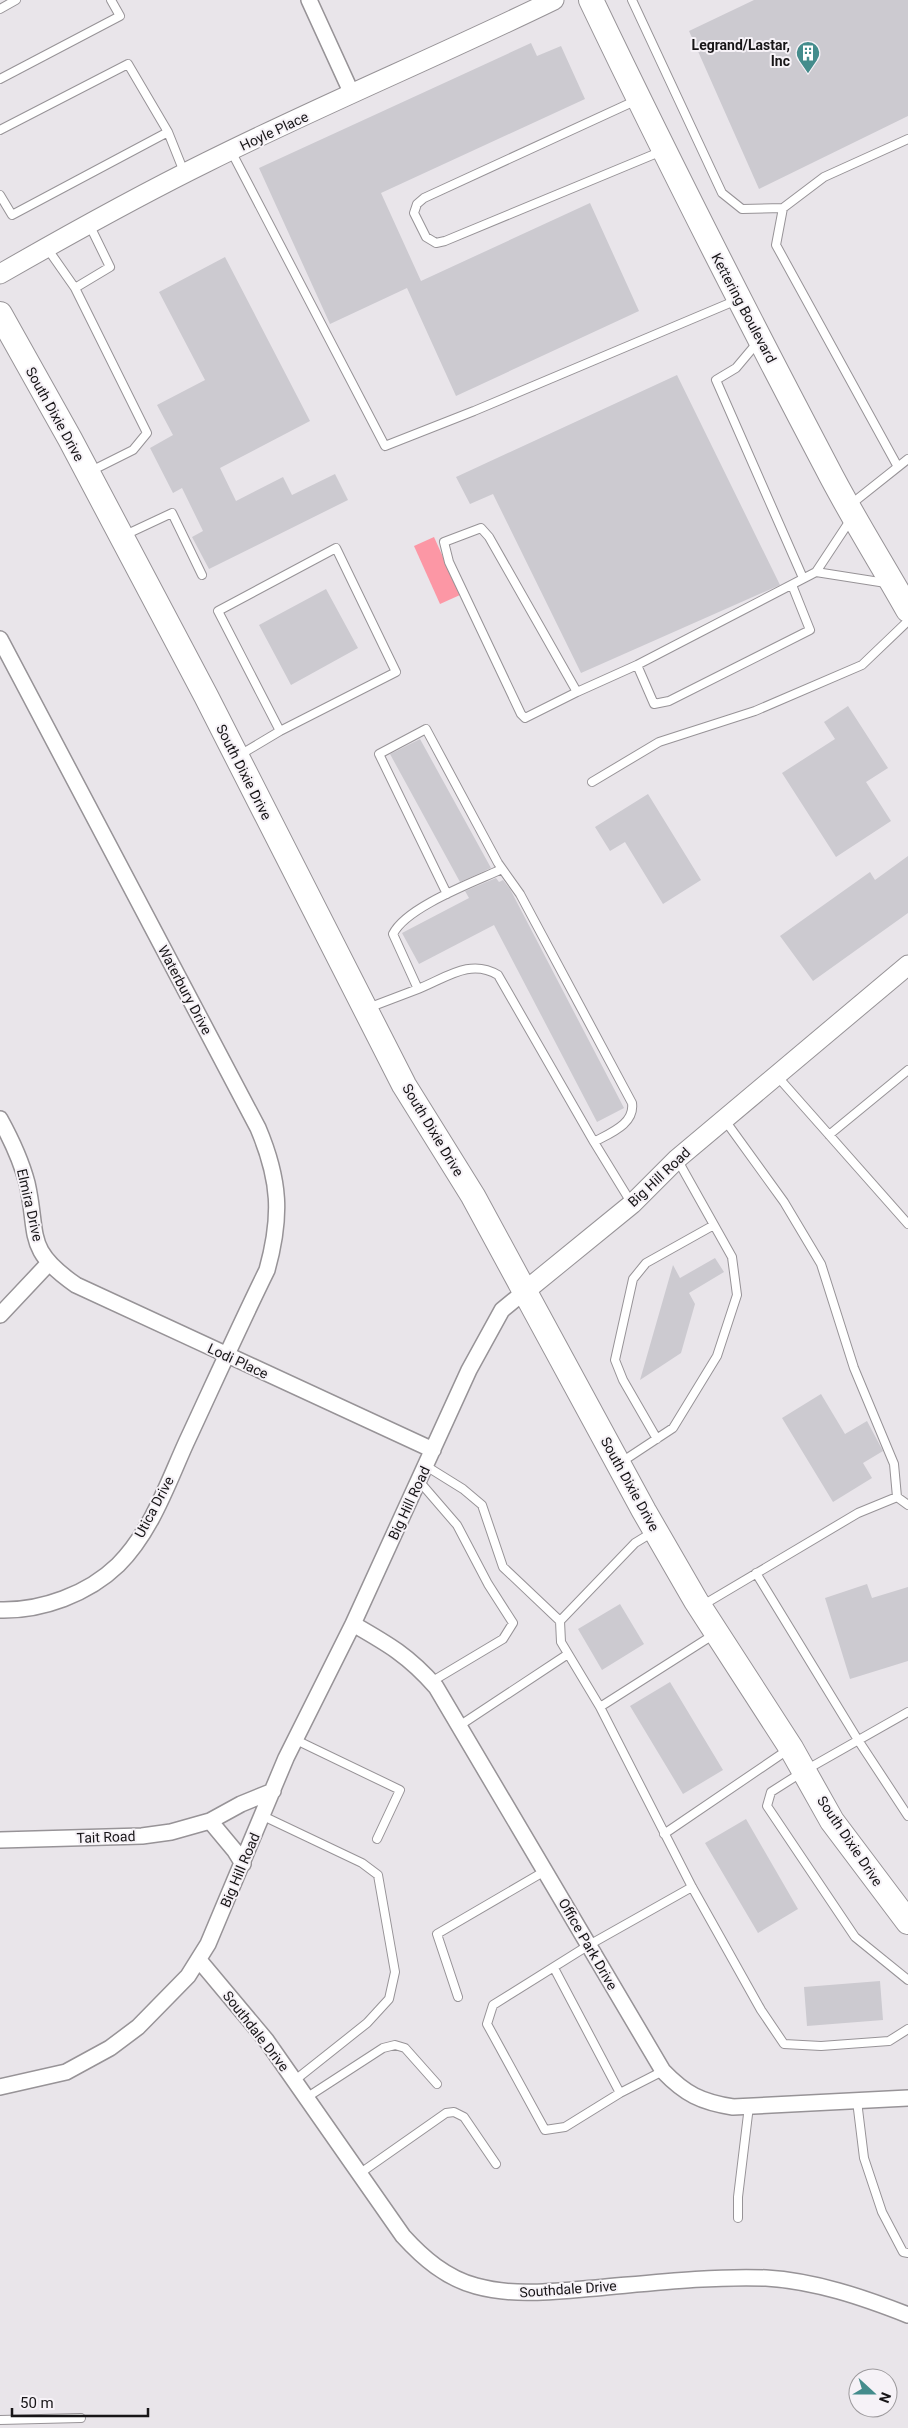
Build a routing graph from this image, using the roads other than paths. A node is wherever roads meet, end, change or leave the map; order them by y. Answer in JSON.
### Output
{"nodes":[{"id":1,"x":16,"y":0,"type":"edge"},
{"id":2,"x":111,"y":0,"type":"edge"},
{"id":3,"x":309,"y":0,"type":"edge"},
{"id":4,"x":554,"y":0,"type":"edge"},
{"id":5,"x":591,"y":0,"type":"edge"},
{"id":6,"x":632,"y":0,"type":"edge"},
{"id":7,"x":534,"y":4,"type":"edge"},
{"id":8,"x":0,"y":9,"type":"edge"},
{"id":9,"x":0,"y":79,"type":"edge"},
{"id":10,"x":352,"y":94,"type":"junction"},
{"id":11,"x":639,"y":99,"type":"junction"},
{"id":12,"x":0,"y":130,"type":"edge"},
{"id":13,"x":168,"y":132,"type":"junction"},
{"id":14,"x":908,"y":139,"type":"edge"},
{"id":15,"x":231,"y":150,"type":"junction"},
{"id":16,"x":664,"y":150,"type":"junction"},
{"id":17,"x":184,"y":174,"type":"junction"},
{"id":18,"x":0,"y":195,"type":"edge"},
{"id":19,"x":783,"y":208,"type":"junction"},
{"id":20,"x":89,"y":224,"type":"junction"},
{"id":21,"x":47,"y":248,"type":"junction"},
{"id":22,"x":0,"y":274,"type":"edge"},
{"id":23,"x":76,"y":288,"type":"junction"},
{"id":24,"x":739,"y":299,"type":"junction"},
{"id":25,"x":0,"y":314,"type":"edge"},
{"id":26,"x":760,"y":340,"type":"junction"},
{"id":27,"x":908,"y":459,"type":"edge"},
{"id":28,"x":898,"y":467,"type":"junction"},
{"id":29,"x":88,"y":473,"type":"junction"},
{"id":30,"x":851,"y":511,"type":"junction"},
{"id":31,"x":121,"y":537,"type":"junction"},
{"id":32,"x":816,"y":572,"type":"junction"},
{"id":33,"x":202,"y":575,"type":"dead end"},
{"id":34,"x":804,"y":578,"type":"junction"},
{"id":35,"x":792,"y":584,"type":"junction"},
{"id":36,"x":893,"y":584,"type":"junction"},
{"id":37,"x":908,"y":610,"type":"edge"},
{"id":38,"x":908,"y":621,"type":"edge"},
{"id":39,"x":0,"y":639,"type":"edge"},
{"id":40,"x":637,"y":665,"type":"junction"},
{"id":41,"x":578,"y":692,"type":"junction"},
{"id":42,"x":280,"y":731,"type":"junction"},
{"id":43,"x":237,"y":757,"type":"junction"},
{"id":44,"x":592,"y":782,"type":"dead end"},
{"id":45,"x":502,"y":869,"type":"junction"},
{"id":46,"x":447,"y":894,"type":"junction"},
{"id":47,"x":908,"y":965,"type":"edge"},
{"id":48,"x":418,"y":988,"type":"junction"},
{"id":49,"x":366,"y":1009,"type":"junction"},
{"id":50,"x":908,"y":1070,"type":"edge"},
{"id":51,"x":776,"y":1075,"type":"junction"},
{"id":52,"x":0,"y":1119,"type":"edge"},
{"id":53,"x":724,"y":1119,"type":"junction"},
{"id":54,"x":829,"y":1135,"type":"junction"},
{"id":55,"x":594,"y":1142,"type":"junction"},
{"id":56,"x":677,"y":1159,"type":"junction"},
{"id":57,"x":632,"y":1204,"type":"junction"},
{"id":58,"x":908,"y":1224,"type":"edge"},
{"id":59,"x":714,"y":1225,"type":"junction"},
{"id":60,"x":49,"y":1263,"type":"junction"},
{"id":61,"x":524,"y":1292,"type":"junction"},
{"id":62,"x":0,"y":1315,"type":"edge"},
{"id":63,"x":226,"y":1355,"type":"junction"},
{"id":64,"x":657,"y":1439,"type":"junction"},
{"id":65,"x":433,"y":1450,"type":"junction"},
{"id":66,"x":619,"y":1464,"type":"junction"},
{"id":67,"x":426,"y":1466,"type":"junction"},
{"id":68,"x":419,"y":1481,"type":"junction"},
{"id":69,"x":897,"y":1498,"type":"junction"},
{"id":70,"x":908,"y":1504,"type":"edge"},
{"id":71,"x":656,"y":1531,"type":"junction"},
{"id":72,"x":756,"y":1574,"type":"junction"},
{"id":73,"x":700,"y":1607,"type":"junction"},
{"id":74,"x":0,"y":1610,"type":"edge"},
{"id":75,"x":560,"y":1621,"type":"junction"},
{"id":76,"x":353,"y":1624,"type":"junction"},
{"id":77,"x":717,"y":1632,"type":"junction"},
{"id":78,"x":568,"y":1654,"type":"junction"},
{"id":79,"x":431,"y":1682,"type":"junction"},
{"id":80,"x":600,"y":1707,"type":"junction"},
{"id":81,"x":908,"y":1712,"type":"edge"},
{"id":82,"x":459,"y":1726,"type":"junction"},
{"id":83,"x":296,"y":1740,"type":"junction"},
{"id":84,"x":858,"y":1740,"type":"junction"},
{"id":85,"x":791,"y":1748,"type":"junction"},
{"id":86,"x":804,"y":1771,"type":"junction"},
{"id":87,"x":273,"y":1791,"type":"junction"},
{"id":88,"x":263,"y":1816,"type":"junction"},
{"id":89,"x":908,"y":1816,"type":"edge"},
{"id":90,"x":210,"y":1821,"type":"junction"},
{"id":91,"x":664,"y":1834,"type":"junction"},
{"id":92,"x":377,"y":1839,"type":"dead end"},
{"id":93,"x":0,"y":1840,"type":"edge"},
{"id":94,"x":242,"y":1864,"type":"junction"},
{"id":95,"x":545,"y":1871,"type":"junction"},
{"id":96,"x":692,"y":1887,"type":"junction"},
{"id":97,"x":908,"y":1922,"type":"edge"},
{"id":98,"x":589,"y":1945,"type":"junction"},
{"id":99,"x":199,"y":1960,"type":"junction"},
{"id":100,"x":554,"y":1968,"type":"junction"},
{"id":101,"x":908,"y":1980,"type":"edge"},
{"id":102,"x":458,"y":1996,"type":"dead end"},
{"id":103,"x":908,"y":2029,"type":"edge"},
{"id":104,"x":663,"y":2071,"type":"junction"},
{"id":105,"x":294,"y":2081,"type":"junction"},
{"id":106,"x":437,"y":2084,"type":"dead end"},
{"id":107,"x":0,"y":2087,"type":"edge"},
{"id":108,"x":620,"y":2093,"type":"junction"},
{"id":109,"x":306,"y":2098,"type":"junction"},
{"id":110,"x":908,"y":2098,"type":"edge"},
{"id":111,"x":857,"y":2101,"type":"junction"},
{"id":112,"x":749,"y":2106,"type":"junction"},
{"id":113,"x":496,"y":2164,"type":"dead end"},
{"id":114,"x":359,"y":2174,"type":"junction"},
{"id":115,"x":738,"y":2218,"type":"dead end"},
{"id":116,"x":908,"y":2253,"type":"edge"},
{"id":117,"x":908,"y":2315,"type":"edge"},
{"id":118,"x":81,"y":2418,"type":"dead end"},
{"id":119,"x":0,"y":2420,"type":"edge"}],
"edges":[{"from":1,"to":8,"type":"lane"},
{"from":2,"to":9,"type":"lane"},
{"from":3,"to":10,"type":"street"},
{"from":4,"to":7,"type":"street","name":"Hoyle Place"},
{"from":5,"to":11,"type":"main road","name":"Kettering Boulevard"},
{"from":6,"to":19,"type":"lane"},
{"from":7,"to":10,"type":"street","name":"Hoyle Place"},
{"from":10,"to":15,"type":"street","name":"Hoyle Place"},
{"from":11,"to":16,"type":"main road","name":"Kettering Boulevard"},
{"from":11,"to":16,"type":"lane"},
{"from":12,"to":13,"type":"lane"},
{"from":13,"to":17,"type":"lane"},
{"from":13,"to":18,"type":"lane"},
{"from":14,"to":19,"type":"lane"},
{"from":15,"to":17,"type":"street","name":"Hoyle Place"},
{"from":15,"to":24,"type":"lane"},
{"from":16,"to":24,"type":"main road","name":"Kettering Boulevard"},
{"from":17,"to":20,"type":"street","name":"Hoyle Place"},
{"from":19,"to":28,"type":"lane"},
{"from":20,"to":21,"type":"street","name":"Hoyle Place"},
{"from":20,"to":23,"type":"lane"},
{"from":21,"to":22,"type":"street","name":"Hoyle Place"},
{"from":21,"to":23,"type":"lane"},
{"from":23,"to":29,"type":"lane"},
{"from":24,"to":26,"type":"main road","name":"Kettering Boulevard"},
{"from":25,"to":29,"type":"main road","name":"South Dixie Drive"},
{"from":26,"to":30,"type":"main road","name":"Kettering Boulevard"},
{"from":26,"to":34,"type":"lane"},
{"from":27,"to":28,"type":"lane"},
{"from":28,"to":30,"type":"lane"},
{"from":29,"to":31,"type":"main road","name":"South Dixie Drive"},
{"from":30,"to":32,"type":"lane"},
{"from":30,"to":36,"type":"main road","name":"Kettering Boulevard"},
{"from":31,"to":33,"type":"lane"},
{"from":31,"to":43,"type":"main road","name":"South Dixie Drive"},
{"from":32,"to":34,"type":"lane"},
{"from":32,"to":36,"type":"lane"},
{"from":34,"to":35,"type":"lane"},
{"from":35,"to":40,"type":"lane"},
{"from":35,"to":40,"type":"lane"},
{"from":36,"to":37,"type":"main road","name":"Kettering Boulevard"},
{"from":38,"to":44,"type":"lane"},
{"from":39,"to":63,"type":"street","name":"Waterbury Drive"},
{"from":40,"to":41,"type":"lane"},
{"from":41,"to":41,"type":"lane"},
{"from":42,"to":42,"type":"lane"},
{"from":42,"to":43,"type":"lane"},
{"from":43,"to":49,"type":"main road","name":"South Dixie Drive"},
{"from":45,"to":46,"type":"lane"},
{"from":45,"to":46,"type":"lane"},
{"from":45,"to":55,"type":"lane"},
{"from":46,"to":48,"type":"lane"},
{"from":47,"to":51,"type":"street","name":"Big Hill Road"},
{"from":48,"to":49,"type":"lane"},
{"from":48,"to":55,"type":"lane"},
{"from":49,"to":61,"type":"main road","name":"South Dixie Drive"},
{"from":50,"to":54,"type":"lane"},
{"from":51,"to":53,"type":"street","name":"Big Hill Road"},
{"from":51,"to":54,"type":"lane"},
{"from":52,"to":60,"type":"street","name":"Elmira Drive"},
{"from":53,"to":56,"type":"street","name":"Big Hill Road"},
{"from":53,"to":69,"type":"lane"},
{"from":54,"to":58,"type":"lane"},
{"from":55,"to":57,"type":"lane"},
{"from":56,"to":57,"type":"street","name":"Big Hill Road"},
{"from":56,"to":59,"type":"lane"},
{"from":57,"to":61,"type":"street","name":"Big Hill Road"},
{"from":59,"to":64,"type":"lane"},
{"from":59,"to":64,"type":"lane"},
{"from":60,"to":62,"type":"street"},
{"from":60,"to":63,"type":"street","name":"Lodi Place"},
{"from":61,"to":65,"type":"street","name":"Big Hill Road"},
{"from":61,"to":66,"type":"main road","name":"South Dixie Drive"},
{"from":63,"to":65,"type":"street","name":"Lodi Place"},
{"from":63,"to":74,"type":"street","name":"Utica Drive"},
{"from":64,"to":66,"type":"lane"},
{"from":65,"to":67,"type":"street","name":"Big Hill Road"},
{"from":66,"to":71,"type":"main road","name":"South Dixie Drive"},
{"from":67,"to":68,"type":"street","name":"Big Hill Road"},
{"from":67,"to":75,"type":"lane"},
{"from":68,"to":76,"type":"street","name":"Big Hill Road"},
{"from":68,"to":79,"type":"lane"},
{"from":69,"to":70,"type":"lane"},
{"from":69,"to":72,"type":"lane"},
{"from":71,"to":73,"type":"main road","name":"South Dixie Drive"},
{"from":71,"to":75,"type":"lane"},
{"from":72,"to":73,"type":"lane"},
{"from":72,"to":84,"type":"lane"},
{"from":73,"to":77,"type":"main road","name":"South Dixie Drive"},
{"from":75,"to":78,"type":"lane"},
{"from":76,"to":79,"type":"street","name":"Office Park Drive"},
{"from":76,"to":83,"type":"street","name":"Big Hill Road"},
{"from":77,"to":80,"type":"lane"},
{"from":77,"to":85,"type":"main road","name":"South Dixie Drive"},
{"from":78,"to":80,"type":"lane"},
{"from":78,"to":82,"type":"lane"},
{"from":79,"to":82,"type":"street","name":"Office Park Drive"},
{"from":80,"to":91,"type":"lane"},
{"from":81,"to":84,"type":"lane"},
{"from":82,"to":95,"type":"street","name":"Office Park Drive"},
{"from":83,"to":87,"type":"street","name":"Big Hill Road"},
{"from":83,"to":92,"type":"lane"},
{"from":84,"to":86,"type":"lane"},
{"from":84,"to":89,"type":"lane"},
{"from":85,"to":86,"type":"main road","name":"South Dixie Drive"},
{"from":85,"to":91,"type":"lane"},
{"from":86,"to":97,"type":"main road","name":"South Dixie Drive"},
{"from":86,"to":101,"type":"lane"},
{"from":87,"to":88,"type":"street","name":"Big Hill Road"},
{"from":87,"to":90,"type":"street","name":"Tait Road"},
{"from":88,"to":94,"type":"street","name":"Big Hill Road"},
{"from":88,"to":105,"type":"lane"},
{"from":90,"to":93,"type":"street","name":"Tait Road"},
{"from":90,"to":94,"type":"street"},
{"from":91,"to":96,"type":"lane"},
{"from":94,"to":99,"type":"street","name":"Big Hill Road"},
{"from":95,"to":98,"type":"street","name":"Office Park Drive"},
{"from":95,"to":102,"type":"lane"},
{"from":96,"to":98,"type":"lane"},
{"from":96,"to":103,"type":"lane"},
{"from":98,"to":100,"type":"lane"},
{"from":98,"to":104,"type":"street","name":"Office Park Drive"},
{"from":99,"to":105,"type":"street","name":"Southdale Drive"},
{"from":99,"to":107,"type":"street","name":"Big Hill Road"},
{"from":100,"to":108,"type":"lane"},
{"from":100,"to":108,"type":"lane"},
{"from":104,"to":108,"type":"lane"},
{"from":104,"to":112,"type":"street","name":"Office Park Drive"},
{"from":105,"to":109,"type":"street","name":"Southdale Drive"},
{"from":106,"to":109,"type":"lane"},
{"from":109,"to":114,"type":"street","name":"Southdale Drive"},
{"from":110,"to":111,"type":"street","name":"Office Park Drive"},
{"from":111,"to":112,"type":"street","name":"Office Park Drive"},
{"from":111,"to":116,"type":"lane"},
{"from":112,"to":115,"type":"lane"},
{"from":113,"to":114,"type":"lane"},
{"from":114,"to":117,"type":"street","name":"Southdale Drive"},
{"from":118,"to":119,"type":"lane"}]}
